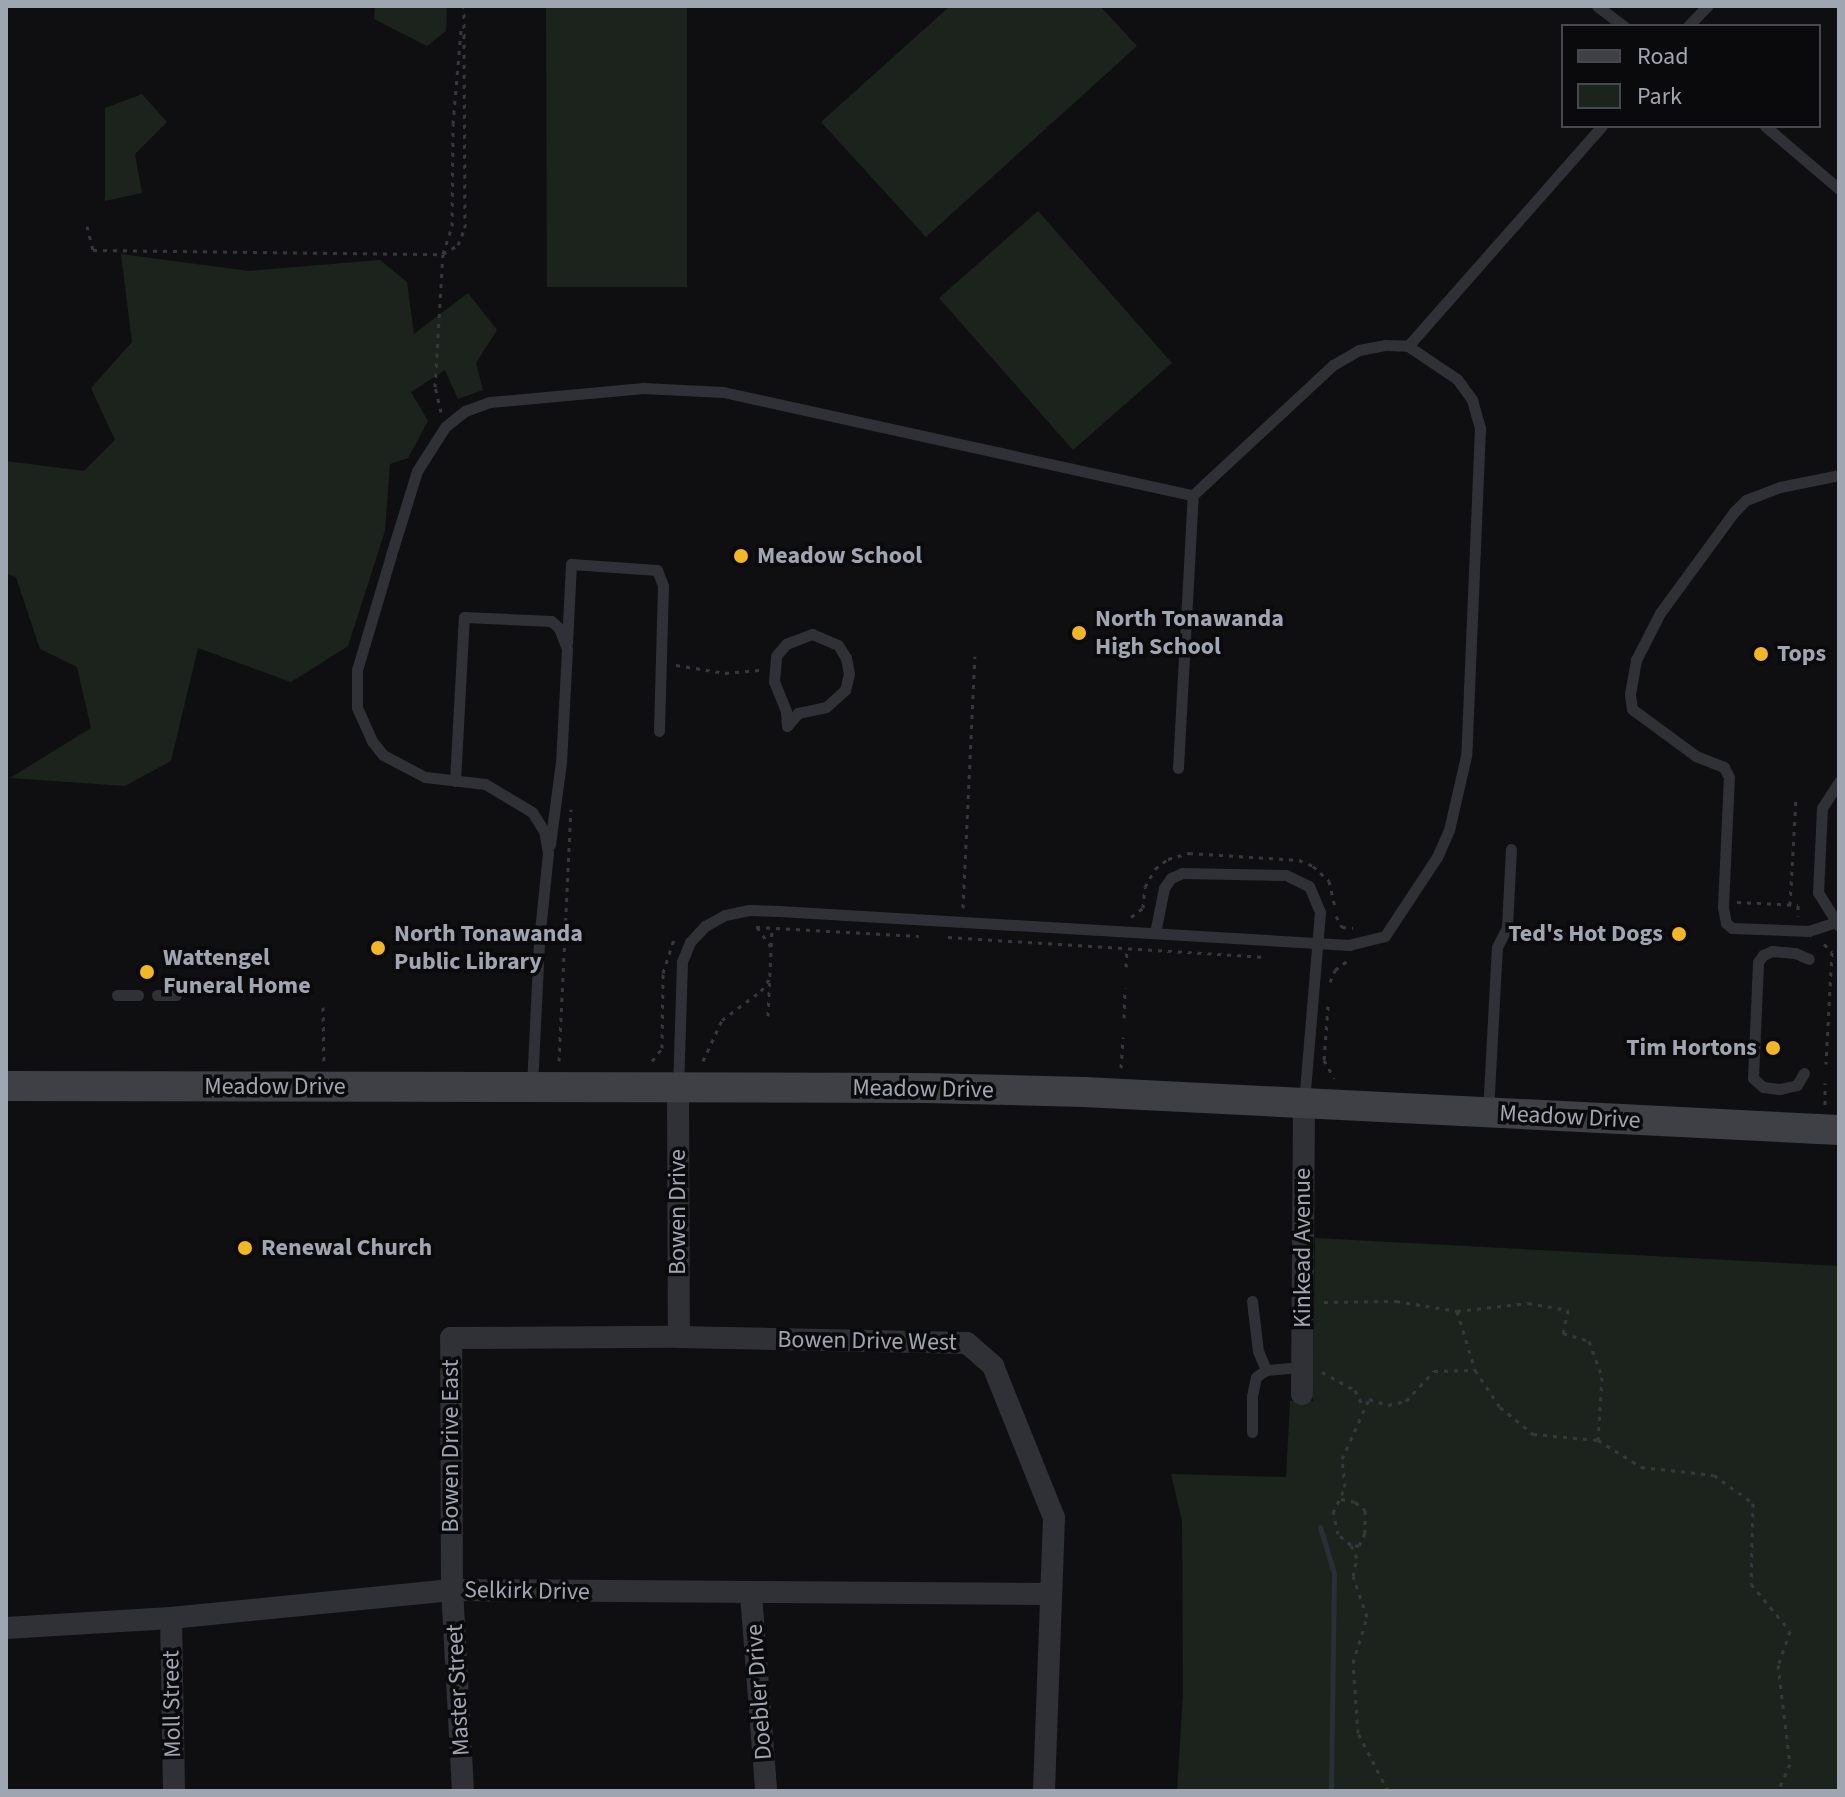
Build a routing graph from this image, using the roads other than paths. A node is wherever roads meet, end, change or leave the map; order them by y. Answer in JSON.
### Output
{"nodes":[{"id":1,"x":1597,"y":6,"type":"edge"},
{"id":2,"x":1707,"y":6,"type":"edge"},
{"id":3,"x":1621,"y":24,"type":"edge"},
{"id":4,"x":1690,"y":24,"type":"edge"},
{"id":5,"x":1600,"y":128,"type":"edge"},
{"id":6,"x":1767,"y":128,"type":"edge"},
{"id":7,"x":1839,"y":189,"type":"edge"},
{"id":8,"x":1408,"y":346,"type":"junction"},
{"id":9,"x":1839,"y":475,"type":"edge"},
{"id":10,"x":1193,"y":495,"type":"junction"},
{"id":11,"x":567,"y":649,"type":"junction"},
{"id":12,"x":773,"y":669,"type":"joint"},
{"id":13,"x":659,"y":731,"type":"dead end"},
{"id":14,"x":1178,"y":768,"type":"dead end"},
{"id":15,"x":455,"y":781,"type":"junction"},
{"id":16,"x":1839,"y":782,"type":"edge"},
{"id":17,"x":1511,"y":849,"type":"dead end"},
{"id":18,"x":548,"y":853,"type":"junction"},
{"id":19,"x":1838,"y":924,"type":"edge"},
{"id":20,"x":1155,"y":933,"type":"junction"},
{"id":21,"x":1318,"y":941,"type":"junction"},
{"id":22,"x":1809,"y":959,"type":"dead end"},
{"id":23,"x":117,"y":995,"type":"dead end"},
{"id":24,"x":138,"y":995,"type":"dead end"},
{"id":25,"x":157,"y":995,"type":"dead end"},
{"id":26,"x":176,"y":995,"type":"dead end"},
{"id":27,"x":1804,"y":1073,"type":"dead end"},
{"id":28,"x":6,"y":1086,"type":"edge"},
{"id":29,"x":532,"y":1087,"type":"junction"},
{"id":30,"x":678,"y":1087,"type":"junction"},
{"id":31,"x":1304,"y":1103,"type":"junction"},
{"id":32,"x":1488,"y":1113,"type":"junction"},
{"id":33,"x":1832,"y":1118,"type":"edge"},
{"id":34,"x":1252,"y":1301,"type":"dead end"},
{"id":35,"x":679,"y":1337,"type":"junction"},
{"id":36,"x":1302,"y":1367,"type":"junction"},
{"id":37,"x":1266,"y":1370,"type":"junction"},
{"id":38,"x":1302,"y":1394,"type":"dead end"},
{"id":39,"x":1252,"y":1432,"type":"dead end"},
{"id":40,"x":452,"y":1590,"type":"junction"},
{"id":41,"x":751,"y":1594,"type":"junction"},
{"id":42,"x":1050,"y":1594,"type":"junction"},
{"id":43,"x":171,"y":1618,"type":"junction"},
{"id":44,"x":6,"y":1628,"type":"edge"},
{"id":45,"x":174,"y":1791,"type":"edge"},
{"id":46,"x":463,"y":1791,"type":"edge"},
{"id":47,"x":766,"y":1791,"type":"edge"},
{"id":48,"x":1044,"y":1791,"type":"edge"}],
"edges":[{"from":1,"to":3,"type":"lane"},
{"from":2,"to":4,"type":"lane"},
{"from":5,"to":8,"type":"lane"},
{"from":6,"to":7,"type":"lane"},
{"from":8,"to":10,"type":"lane"},
{"from":8,"to":21,"type":"lane"},
{"from":9,"to":19,"type":"lane"},
{"from":10,"to":14,"type":"lane"},
{"from":10,"to":15,"type":"lane"},
{"from":11,"to":13,"type":"lane"},
{"from":11,"to":15,"type":"lane"},
{"from":11,"to":18,"type":"lane"},
{"from":12,"to":12,"type":"lane"},
{"from":15,"to":18,"type":"lane"},
{"from":16,"to":19,"type":"lane"},
{"from":17,"to":32,"type":"lane"},
{"from":18,"to":29,"type":"lane"},
{"from":20,"to":21,"type":"lane"},
{"from":20,"to":21,"type":"lane"},
{"from":20,"to":30,"type":"lane"},
{"from":21,"to":31,"type":"lane"},
{"from":22,"to":27,"type":"lane"},
{"from":23,"to":24,"type":"lane"},
{"from":25,"to":26,"type":"lane"},
{"from":28,"to":29,"type":"street","name":"Meadow Drive"},
{"from":29,"to":30,"type":"street","name":"Meadow Drive"},
{"from":30,"to":31,"type":"street","name":"Meadow Drive"},
{"from":30,"to":35,"type":"street","name":"Bowen Drive"},
{"from":31,"to":32,"type":"street","name":"Meadow Drive"},
{"from":31,"to":36,"type":"street","name":"Kinkead Avenue"},
{"from":32,"to":33,"type":"street","name":"Meadow Drive"},
{"from":34,"to":37,"type":"lane"},
{"from":35,"to":40,"type":"street","name":"Bowen Drive East"},
{"from":35,"to":42,"type":"street","name":"Bowen Drive West"},
{"from":36,"to":37,"type":"lane"},
{"from":36,"to":38,"type":"street","name":"Kinkead Avenue"},
{"from":37,"to":39,"type":"lane"},
{"from":40,"to":41,"type":"street","name":"Selkirk Drive"},
{"from":40,"to":43,"type":"street","name":"Selkirk Drive"},
{"from":40,"to":46,"type":"street","name":"Master Street"},
{"from":41,"to":42,"type":"street","name":"Selkirk Drive"},
{"from":41,"to":47,"type":"street","name":"Doebler Drive"},
{"from":42,"to":48,"type":"street","name":"Bowen Drive West"},
{"from":43,"to":44,"type":"street","name":"Selkirk Drive"},
{"from":43,"to":45,"type":"street","name":"Moll Street"}]}
